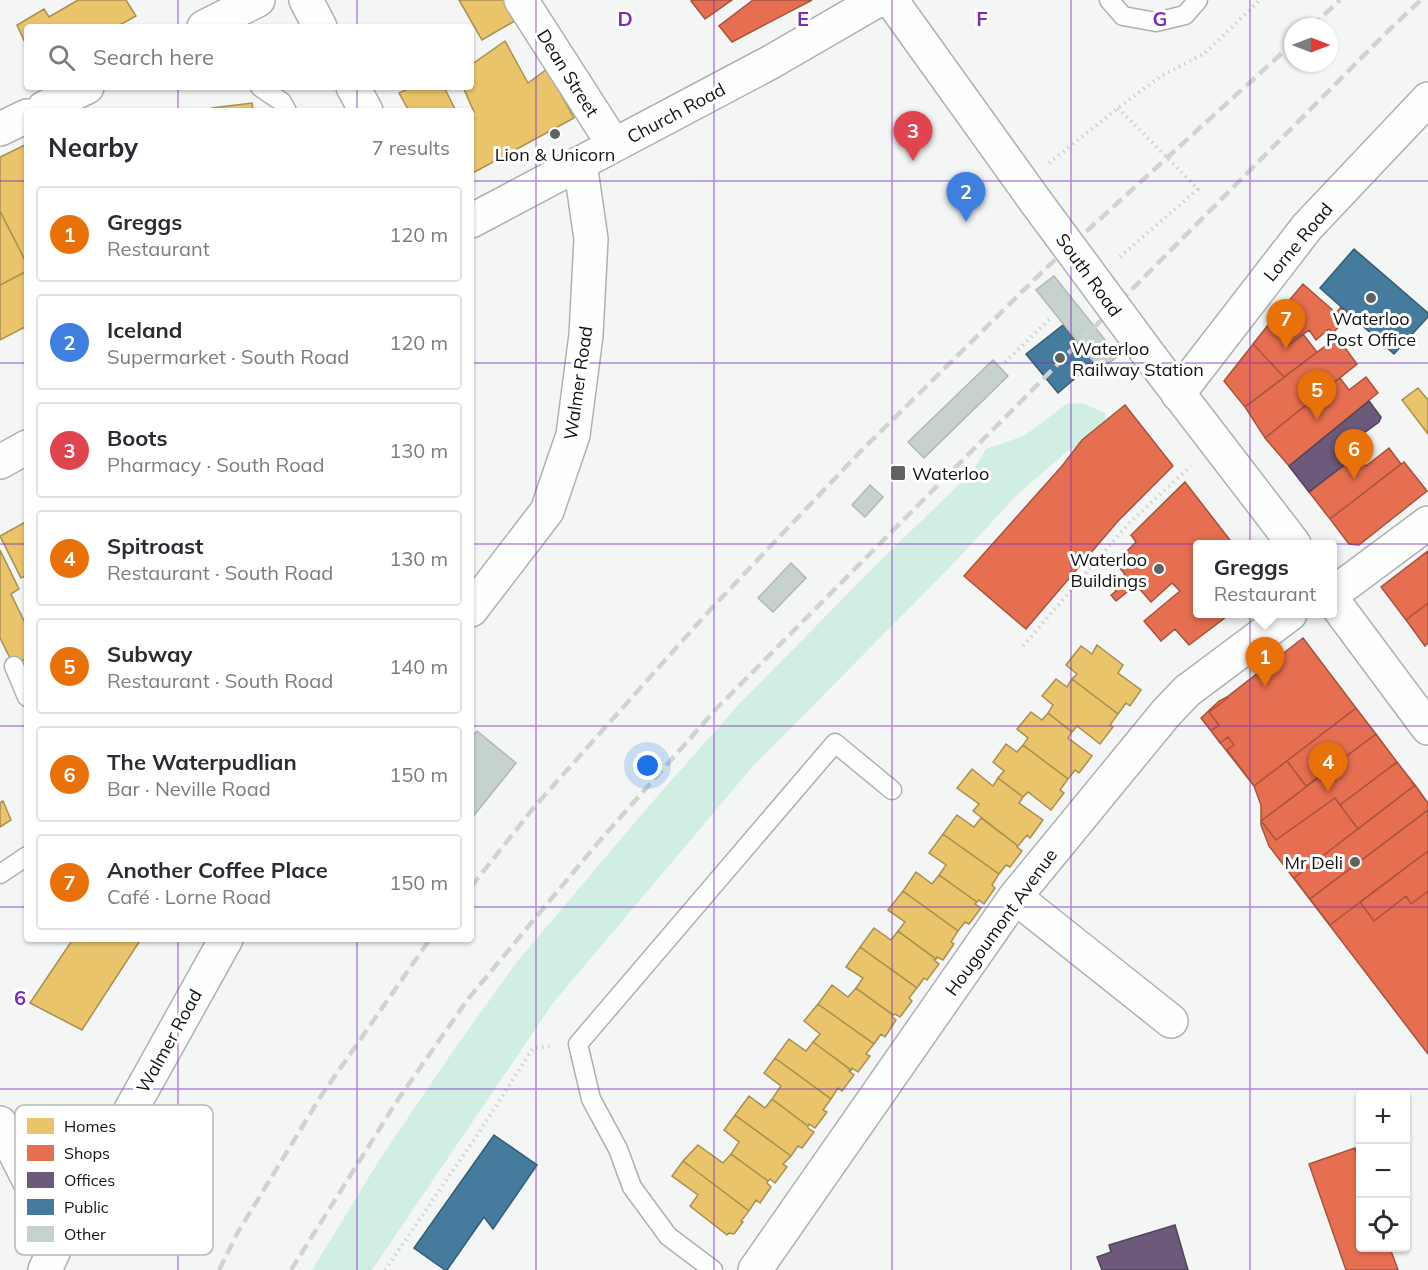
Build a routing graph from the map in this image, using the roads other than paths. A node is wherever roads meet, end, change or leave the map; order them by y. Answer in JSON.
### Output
{"nodes":[{"id":1,"x":258,"y":0,"type":"edge"},
{"id":2,"x":306,"y":0,"type":"edge"},
{"id":3,"x":521,"y":0,"type":"edge"},
{"id":4,"x":878,"y":0,"type":"edge"},
{"id":5,"x":891,"y":0,"type":"edge"},
{"id":6,"x":1109,"y":0,"type":"edge"},
{"id":7,"x":1198,"y":0,"type":"edge"},
{"id":8,"x":210,"y":24,"type":"edge"},
{"id":9,"x":318,"y":24,"type":"edge"},
{"id":10,"x":264,"y":90,"type":"edge"},
{"id":11,"x":355,"y":90,"type":"edge"},
{"id":12,"x":1428,"y":99,"type":"edge"},
{"id":13,"x":285,"y":108,"type":"edge"},
{"id":14,"x":364,"y":108,"type":"edge"},
{"id":15,"x":24,"y":119,"type":"edge"},
{"id":16,"x":0,"y":129,"type":"edge"},
{"id":17,"x":614,"y":145,"type":"junction"},
{"id":18,"x":579,"y":163,"type":"junction"},
{"id":19,"x":474,"y":219,"type":"edge"},
{"id":20,"x":1179,"y":394,"type":"junction"},
{"id":21,"x":1428,"y":523,"type":"edge"},
{"id":22,"x":1291,"y":540,"type":"edge"},
{"id":23,"x":1337,"y":588,"type":"edge"},
{"id":24,"x":1337,"y":605,"type":"edge"},
{"id":25,"x":474,"y":606,"type":"edge"},
{"id":26,"x":1285,"y":618,"type":"edge"},
{"id":27,"x":14,"y":666,"type":"dead end"},
{"id":28,"x":24,"y":691,"type":"edge"},
{"id":29,"x":1428,"y":728,"type":"edge"},
{"id":30,"x":892,"y":790,"type":"dead end"},
{"id":31,"x":24,"y":858,"type":"edge"},
{"id":32,"x":0,"y":874,"type":"edge"},
{"id":33,"x":1015,"y":897,"type":"junction"},
{"id":34,"x":224,"y":942,"type":"edge"},
{"id":35,"x":1171,"y":1021,"type":"dead end"},
{"id":36,"x":134,"y":1105,"type":"edge"},
{"id":37,"x":0,"y":1123,"type":"edge"},
{"id":38,"x":15,"y":1152,"type":"edge"},
{"id":39,"x":52,"y":1255,"type":"edge"},
{"id":40,"x":45,"y":1270,"type":"edge"},
{"id":41,"x":713,"y":1270,"type":"edge"},
{"id":42,"x":755,"y":1270,"type":"edge"}],
"edges":[{"from":1,"to":8,"type":"street"},
{"from":2,"to":9,"type":"street"},
{"from":3,"to":17,"type":"street","name":"Dean Street"},
{"from":4,"to":17,"type":"street","name":"Church Road"},
{"from":5,"to":20,"type":"street","name":"South Road","bridge":true},
{"from":6,"to":7,"type":"lane"},
{"from":10,"to":13,"type":"lane"},
{"from":11,"to":14,"type":"street"},
{"from":12,"to":20,"type":"street","name":"Lorne Road"},
{"from":15,"to":16,"type":"street"},
{"from":17,"to":18,"type":"street","name":"Church Road"},
{"from":18,"to":19,"type":"street","name":"Church Road"},
{"from":18,"to":25,"type":"street","name":"Walmer Road"},
{"from":20,"to":22,"type":"street","name":"South Road"},
{"from":21,"to":23,"type":"street"},
{"from":24,"to":29,"type":"street"},
{"from":26,"to":33,"type":"street","name":"Hougoumont Avenue"},
{"from":27,"to":28,"type":"lane"},
{"from":30,"to":41,"type":"lane"},
{"from":31,"to":32,"type":"lane"},
{"from":33,"to":35,"type":"street"},
{"from":33,"to":42,"type":"street","name":"Hougoumont Avenue"},
{"from":34,"to":36,"type":"street","name":"Walmer Road"},
{"from":37,"to":38,"type":"street"},
{"from":39,"to":40,"type":"street","name":"Walmer Road"}]}
